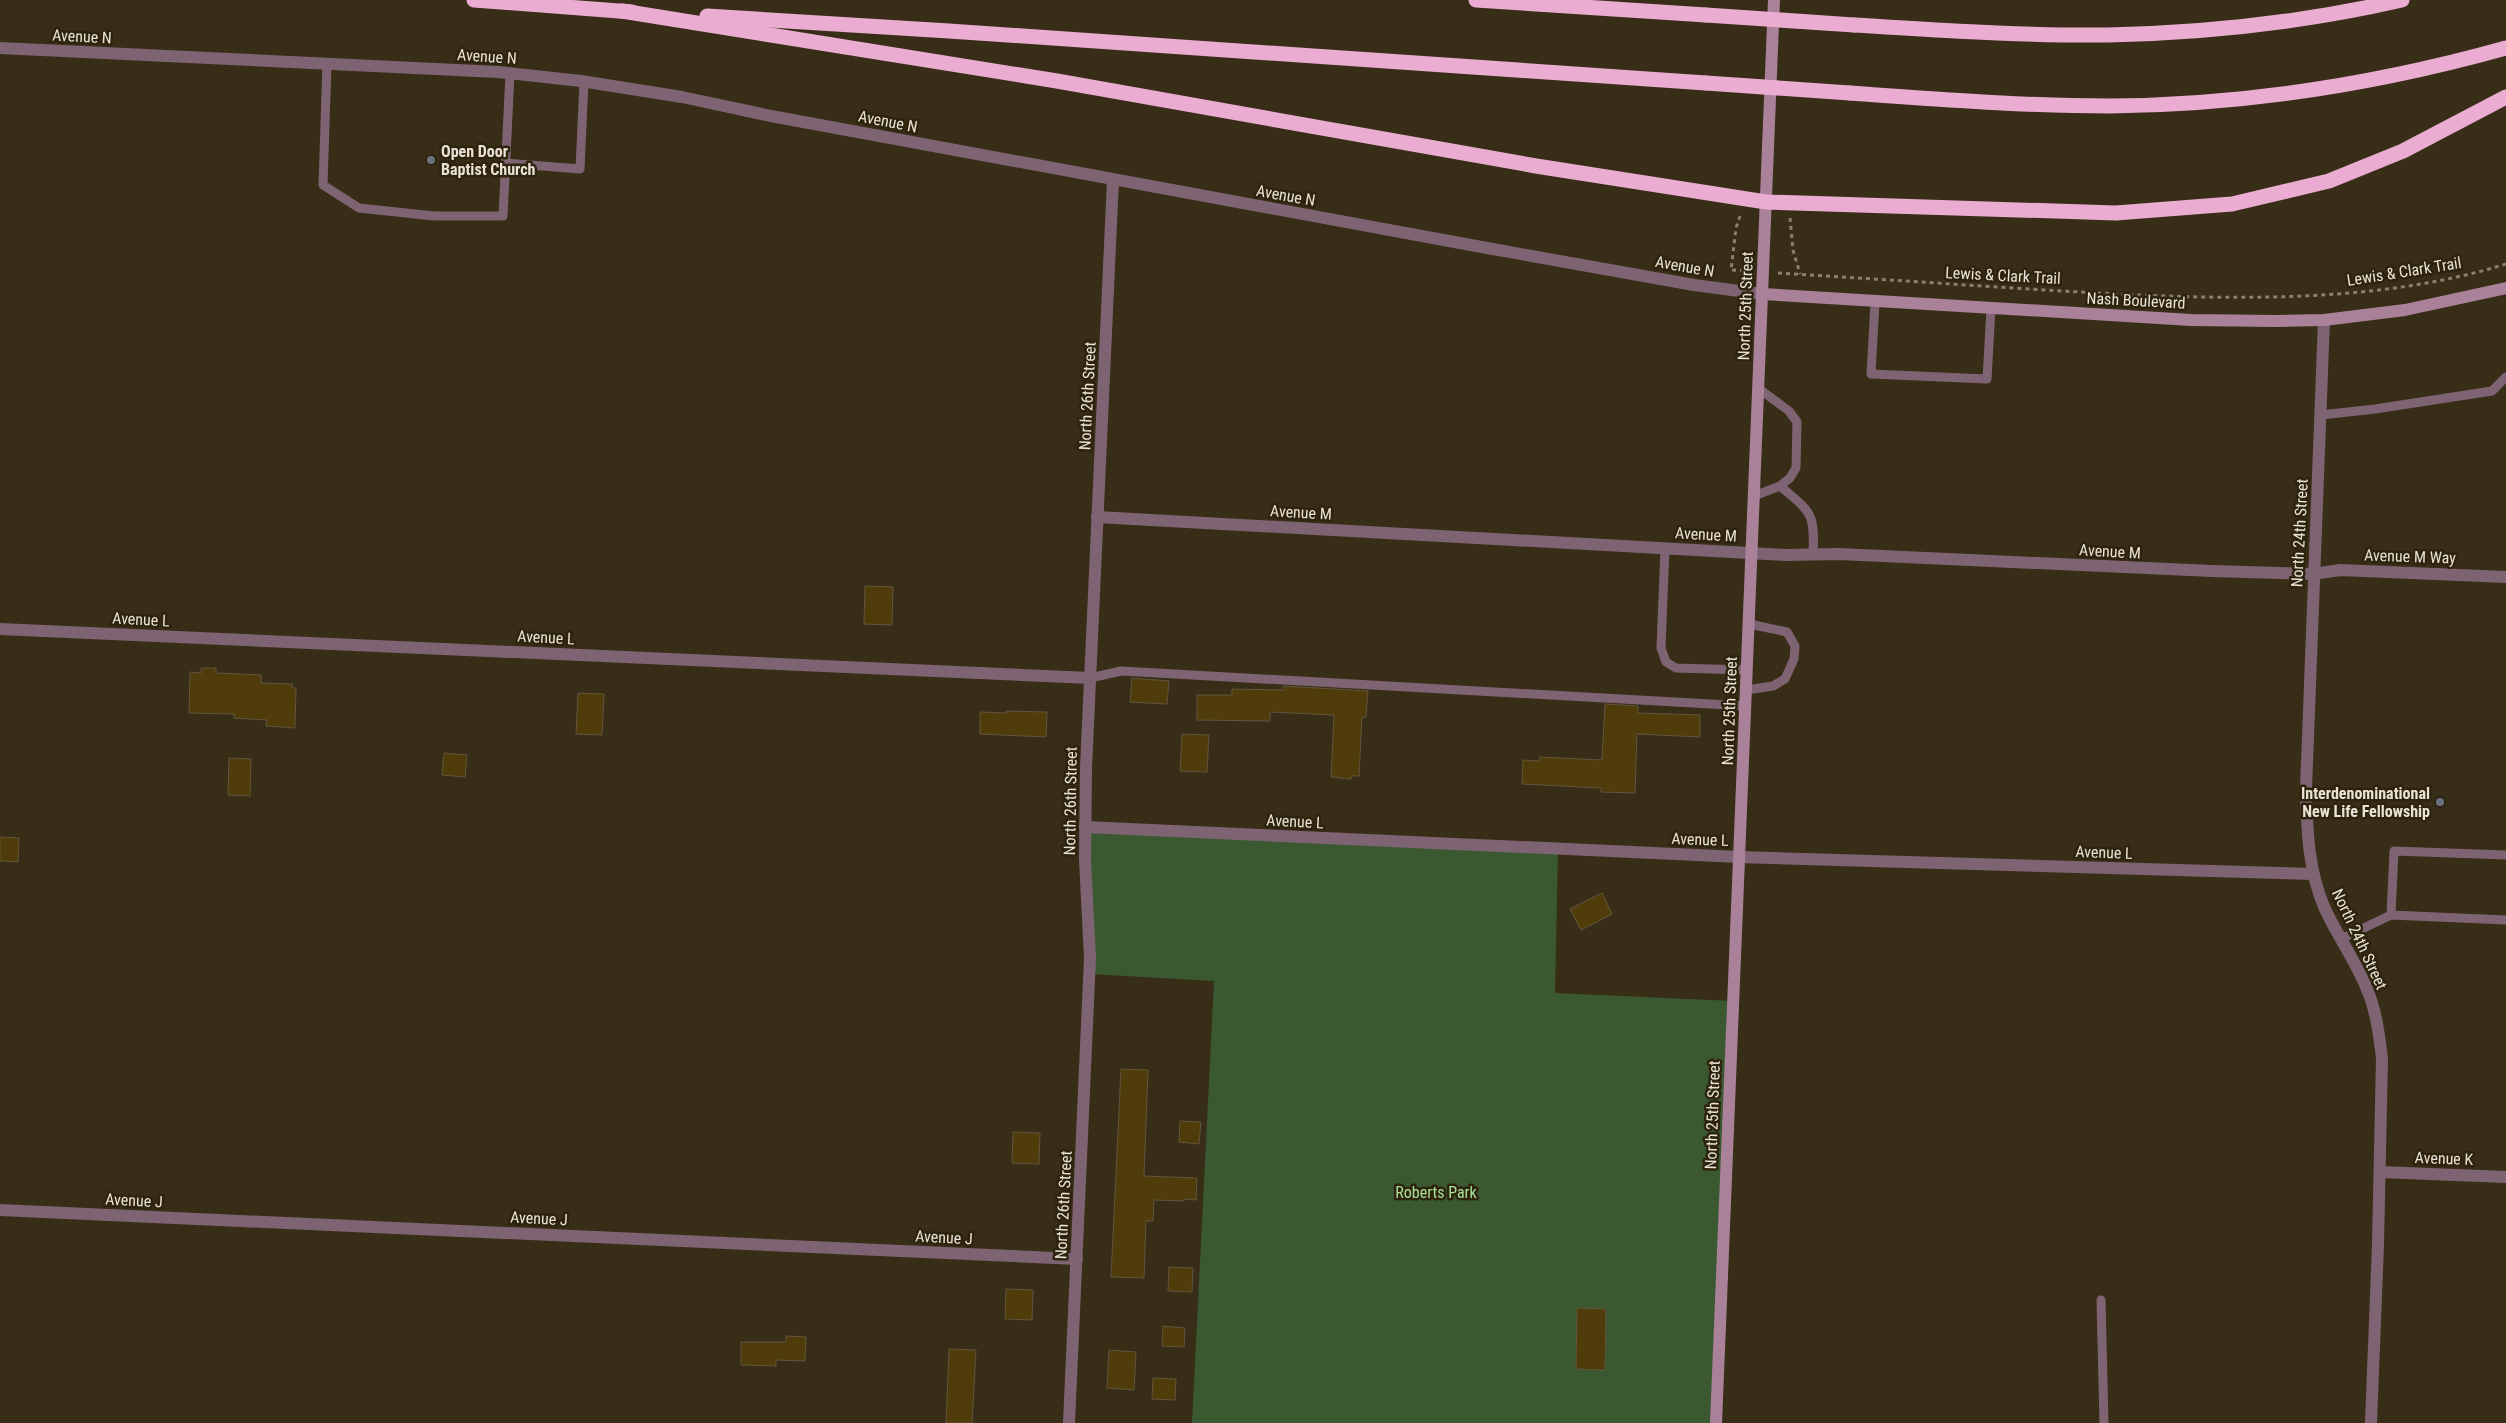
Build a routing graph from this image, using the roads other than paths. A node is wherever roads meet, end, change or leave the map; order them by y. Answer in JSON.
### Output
{"nodes":[{"id":1,"x":474,"y":0,"type":"edge"},
{"id":2,"x":1476,"y":0,"type":"edge"},
{"id":3,"x":1774,"y":0,"type":"edge"},
{"id":4,"x":2402,"y":0,"type":"edge"},
{"id":5,"x":622,"y":11,"type":"junction"},
{"id":6,"x":0,"y":48,"type":"edge"},
{"id":7,"x":2506,"y":48,"type":"edge"},
{"id":8,"x":327,"y":64,"type":"junction"},
{"id":9,"x":510,"y":74,"type":"junction"},
{"id":10,"x":584,"y":82,"type":"junction"},
{"id":11,"x":2506,"y":97,"type":"edge"},
{"id":12,"x":506,"y":163,"type":"junction"},
{"id":13,"x":1113,"y":180,"type":"junction"},
{"id":14,"x":1766,"y":202,"type":"junction"},
{"id":15,"x":2506,"y":288,"type":"edge"},
{"id":16,"x":1762,"y":294,"type":"junction"},
{"id":17,"x":1874,"y":302,"type":"junction"},
{"id":18,"x":1991,"y":309,"type":"junction"},
{"id":19,"x":2324,"y":320,"type":"junction"},
{"id":20,"x":2506,"y":377,"type":"edge"},
{"id":21,"x":1758,"y":388,"type":"junction"},
{"id":22,"x":2321,"y":415,"type":"junction"},
{"id":23,"x":1780,"y":486,"type":"junction"},
{"id":24,"x":1754,"y":496,"type":"junction"},
{"id":25,"x":1097,"y":516,"type":"junction"},
{"id":26,"x":1665,"y":548,"type":"junction"},
{"id":27,"x":1752,"y":553,"type":"junction"},
{"id":28,"x":1813,"y":554,"type":"junction"},
{"id":29,"x":2312,"y":574,"type":"junction"},
{"id":30,"x":2506,"y":577,"type":"edge"},
{"id":31,"x":1749,"y":624,"type":"junction"},
{"id":32,"x":0,"y":629,"type":"edge"},
{"id":33,"x":1747,"y":670,"type":"junction"},
{"id":34,"x":1090,"y":678,"type":"junction"},
{"id":35,"x":1746,"y":690,"type":"junction"},
{"id":36,"x":1746,"y":706,"type":"junction"},
{"id":37,"x":1085,"y":827,"type":"junction"},
{"id":38,"x":2506,"y":855,"type":"edge"},
{"id":39,"x":1740,"y":857,"type":"junction"},
{"id":40,"x":2313,"y":874,"type":"junction"},
{"id":41,"x":2391,"y":915,"type":"junction"},
{"id":42,"x":2506,"y":920,"type":"edge"},
{"id":43,"x":2341,"y":939,"type":"junction"},
{"id":44,"x":2380,"y":1172,"type":"junction"},
{"id":45,"x":2506,"y":1176,"type":"edge"},
{"id":46,"x":0,"y":1210,"type":"edge"},
{"id":47,"x":1077,"y":1259,"type":"junction"},
{"id":48,"x":2101,"y":1300,"type":"dead end"},
{"id":49,"x":1069,"y":1423,"type":"edge"},
{"id":50,"x":1716,"y":1423,"type":"edge"},
{"id":51,"x":2104,"y":1423,"type":"edge"},
{"id":52,"x":2371,"y":1423,"type":"edge"}],
"edges":[{"from":1,"to":5,"type":"highway"},
{"from":2,"to":4,"type":"highway","bridge":true},
{"from":3,"to":14,"type":"street","name":"North 25th Street"},
{"from":5,"to":7,"type":"highway","bridge":true},
{"from":5,"to":14,"type":"highway"},
{"from":6,"to":8,"type":"street","name":"Avenue N"},
{"from":8,"to":9,"type":"street","name":"Avenue N"},
{"from":8,"to":12,"type":"lane"},
{"from":9,"to":10,"type":"street","name":"Avenue N"},
{"from":9,"to":12,"type":"lane"},
{"from":10,"to":12,"type":"lane"},
{"from":10,"to":13,"type":"street","name":"Avenue N"},
{"from":11,"to":14,"type":"highway"},
{"from":13,"to":16,"type":"street","name":"Avenue N"},
{"from":13,"to":25,"type":"street","name":"North 26th Street"},
{"from":14,"to":16,"type":"street","name":"North 25th Street"},
{"from":15,"to":19,"type":"street","name":"Nash Boulevard"},
{"from":16,"to":17,"type":"street","name":"Nash Boulevard"},
{"from":16,"to":21,"type":"street","name":"North 25th Street"},
{"from":17,"to":18,"type":"street","name":"Nash Boulevard"},
{"from":17,"to":18,"type":"lane"},
{"from":18,"to":19,"type":"street","name":"Nash Boulevard"},
{"from":19,"to":22,"type":"street","name":"North 24th Street"},
{"from":20,"to":22,"type":"lane"},
{"from":21,"to":23,"type":"lane"},
{"from":21,"to":24,"type":"street","name":"North 25th Street"},
{"from":22,"to":29,"type":"street","name":"North 24th Street"},
{"from":23,"to":24,"type":"lane"},
{"from":23,"to":28,"type":"lane"},
{"from":24,"to":27,"type":"street","name":"North 25th Street"},
{"from":25,"to":26,"type":"street","name":"Avenue M"},
{"from":25,"to":34,"type":"street","name":"North 26th Street"},
{"from":26,"to":27,"type":"street","name":"Avenue M"},
{"from":26,"to":33,"type":"lane"},
{"from":27,"to":28,"type":"street","name":"Avenue M"},
{"from":27,"to":31,"type":"street","name":"North 25th Street"},
{"from":28,"to":29,"type":"street","name":"Avenue M"},
{"from":29,"to":30,"type":"street","name":"Avenue M Way"},
{"from":29,"to":40,"type":"street","name":"North 24th Street"},
{"from":31,"to":33,"type":"street","name":"North 25th Street"},
{"from":31,"to":35,"type":"lane"},
{"from":32,"to":34,"type":"street","name":"Avenue L"},
{"from":33,"to":35,"type":"street","name":"North 25th Street"},
{"from":34,"to":36,"type":"lane"},
{"from":34,"to":37,"type":"street","name":"North 26th Street"},
{"from":35,"to":36,"type":"street","name":"North 25th Street"},
{"from":36,"to":39,"type":"street","name":"North 25th Street"},
{"from":37,"to":39,"type":"street","name":"Avenue L"},
{"from":37,"to":47,"type":"street","name":"North 26th Street"},
{"from":38,"to":41,"type":"lane"},
{"from":39,"to":40,"type":"street","name":"Avenue L"},
{"from":39,"to":50,"type":"street","name":"North 25th Street"},
{"from":40,"to":43,"type":"street","name":"North 24th Street"},
{"from":41,"to":42,"type":"lane"},
{"from":41,"to":43,"type":"lane"},
{"from":43,"to":44,"type":"street","name":"North 24th Street"},
{"from":44,"to":45,"type":"street","name":"Avenue K"},
{"from":44,"to":52,"type":"street","name":"North 24th Street"},
{"from":46,"to":47,"type":"street","name":"Avenue J"},
{"from":47,"to":49,"type":"street","name":"North 26th Street"},
{"from":48,"to":51,"type":"lane"}]}
